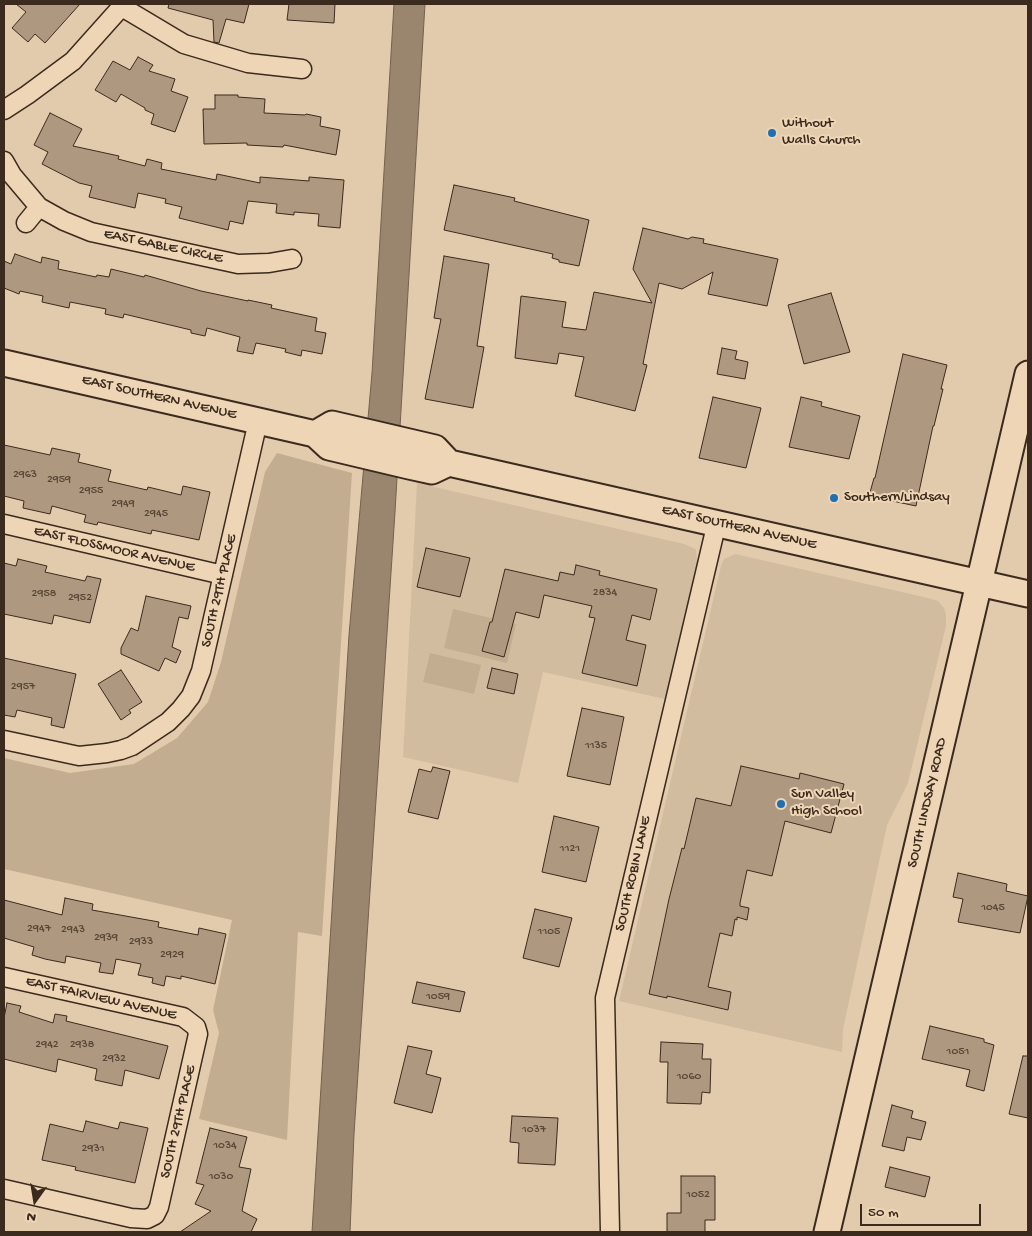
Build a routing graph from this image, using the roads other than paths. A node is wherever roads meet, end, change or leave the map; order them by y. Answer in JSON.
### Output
{"nodes":[{"id":1,"x":123,"y":5,"type":"edge"},
{"id":2,"x":302,"y":70,"type":"dead end"},
{"id":3,"x":4,"y":110,"type":"edge"},
{"id":4,"x":4,"y":161,"type":"edge"},
{"id":5,"x":39,"y":207,"type":"junction"},
{"id":6,"x":26,"y":223,"type":"dead end"},
{"id":7,"x":292,"y":259,"type":"dead end"},
{"id":8,"x":4,"y":363,"type":"edge"},
{"id":9,"x":1028,"y":374,"type":"edge"},
{"id":10,"x":258,"y":421,"type":"junction"},
{"id":11,"x":717,"y":522,"type":"junction"},
{"id":12,"x":4,"y":524,"type":"edge"},
{"id":13,"x":223,"y":575,"type":"junction"},
{"id":14,"x":978,"y":583,"type":"junction"},
{"id":15,"x":1028,"y":594,"type":"edge"},
{"id":16,"x":4,"y":740,"type":"edge"},
{"id":17,"x":4,"y":977,"type":"edge"},
{"id":18,"x":196,"y":1027,"type":"joint"},
{"id":19,"x":4,"y":1189,"type":"edge"},
{"id":20,"x":610,"y":1232,"type":"edge"},
{"id":21,"x":827,"y":1232,"type":"edge"}],
"edges":[{"from":1,"to":2,"type":"street"},
{"from":1,"to":3,"type":"street"},
{"from":4,"to":5,"type":"street","name":"EAST GABLE CIRCLE"},
{"from":5,"to":6,"type":"street"},
{"from":5,"to":7,"type":"street","name":"EAST GABLE CIRCLE"},
{"from":8,"to":10,"type":"main road","name":"EAST SOUTHERN AVENUE"},
{"from":9,"to":14,"type":"main road","name":"SOUTH LINDSAY ROAD"},
{"from":10,"to":11,"type":"main road","name":"EAST SOUTHERN AVENUE"},
{"from":10,"to":13,"type":"street","name":"SOUTH 29TH PLACE"},
{"from":11,"to":14,"type":"main road","name":"EAST SOUTHERN AVENUE"},
{"from":11,"to":20,"type":"street","name":"SOUTH ROBIN LANE"},
{"from":12,"to":13,"type":"street","name":"EAST FLOSSMOOR AVENUE"},
{"from":13,"to":16,"type":"street","name":"SOUTH 29TH PLACE"},
{"from":14,"to":15,"type":"main road","name":"EAST SOUTHERN AVENUE"},
{"from":14,"to":21,"type":"main road","name":"SOUTH LINDSAY ROAD"},
{"from":17,"to":18,"type":"street","name":"EAST FAIRVIEW AVENUE"},
{"from":18,"to":19,"type":"street","name":"SOUTH 29TH PLACE"}]}
